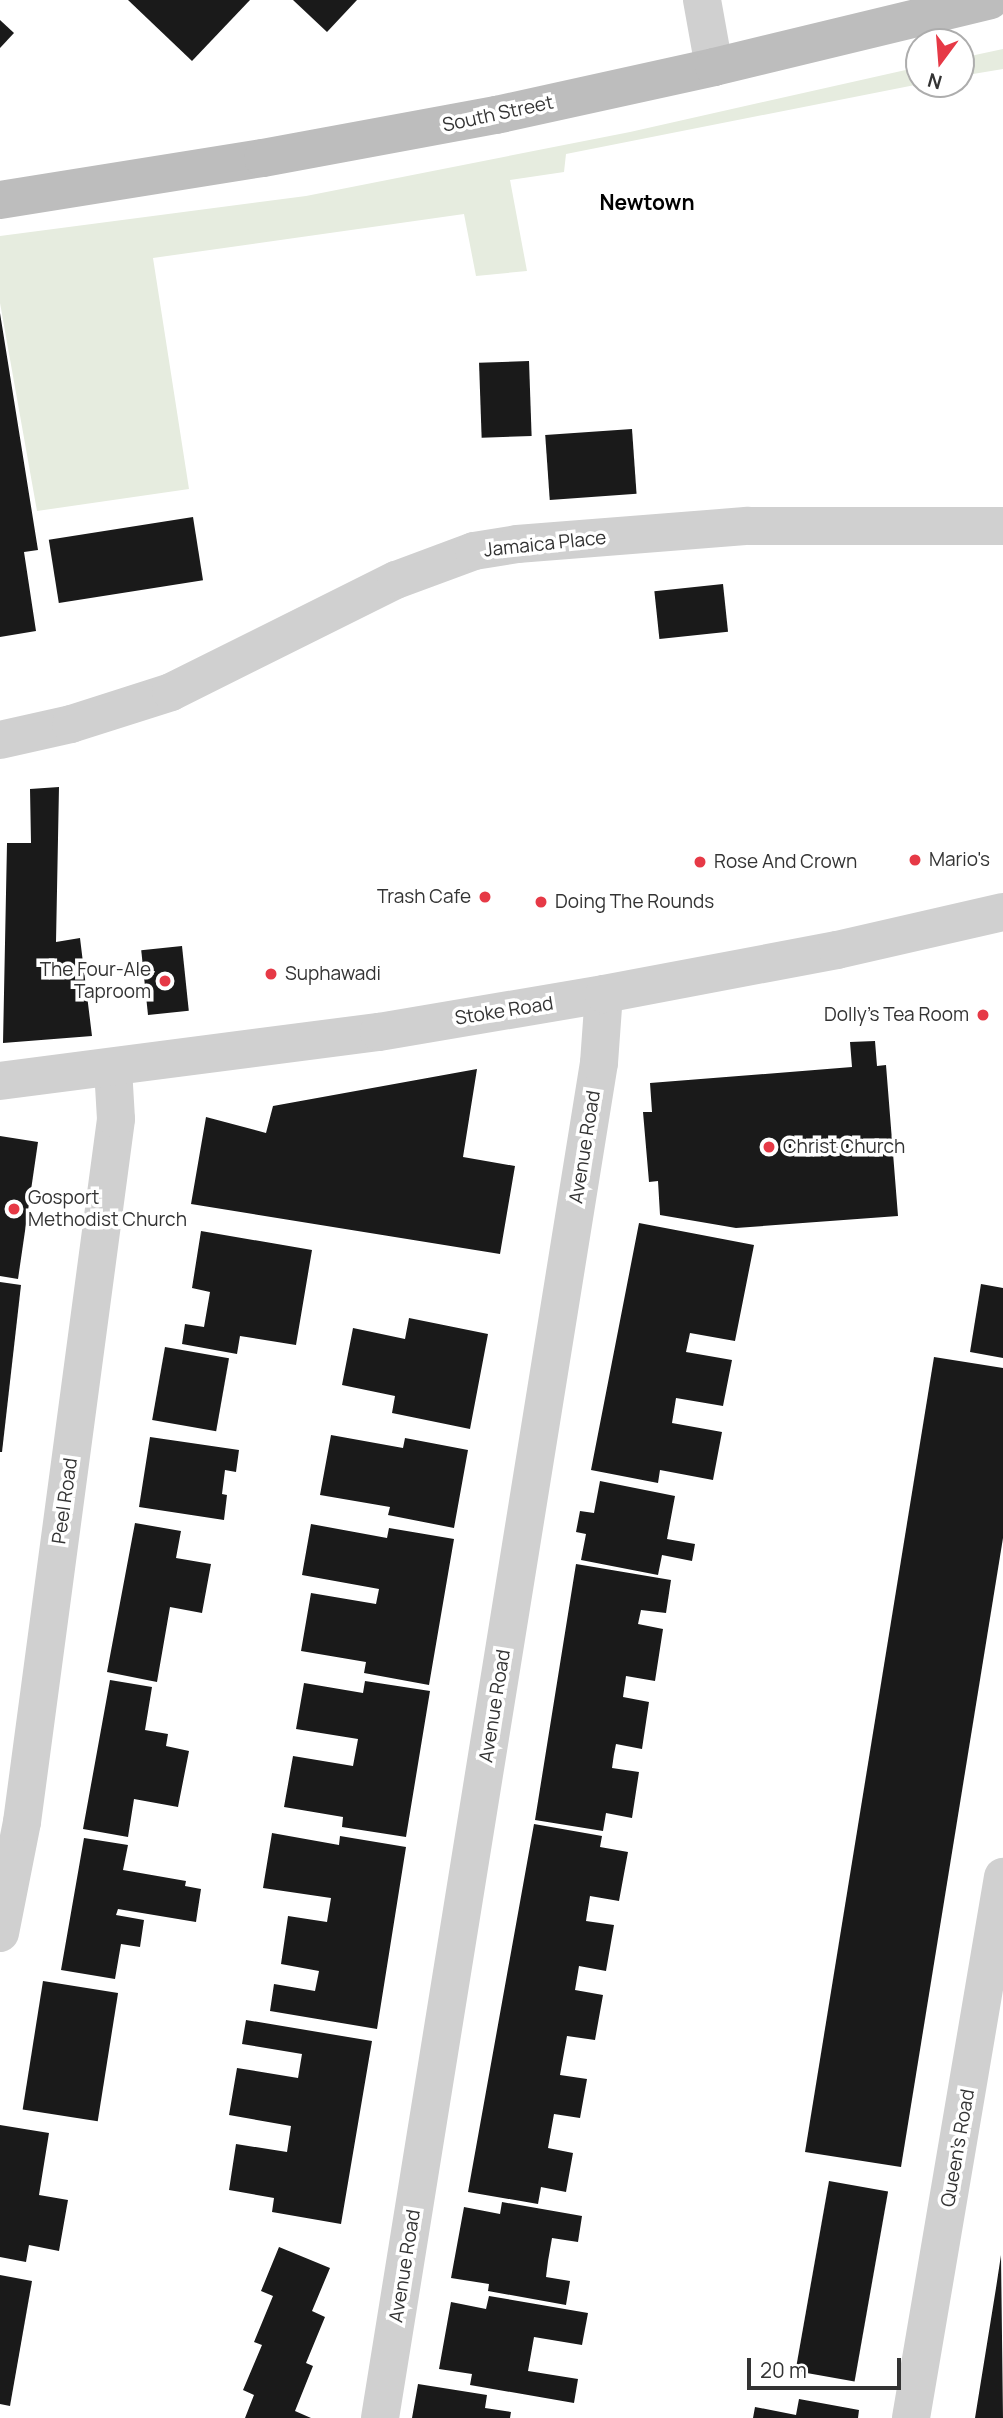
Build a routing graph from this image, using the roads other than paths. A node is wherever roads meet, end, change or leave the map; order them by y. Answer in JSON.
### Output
{"nodes":[{"id":1,"x":702,"y":0,"type":"edge"},
{"id":2,"x":990,"y":0,"type":"edge"},
{"id":3,"x":714,"y":67,"type":"junction"},
{"id":4,"x":0,"y":200,"type":"edge"},
{"id":5,"x":1003,"y":526,"type":"edge"},
{"id":6,"x":0,"y":740,"type":"edge"},
{"id":7,"x":1003,"y":912,"type":"edge"},
{"id":8,"x":604,"y":994,"type":"junction"},
{"id":9,"x":113,"y":1069,"type":"junction"},
{"id":10,"x":0,"y":1081,"type":"edge"},
{"id":11,"x":1003,"y":1877,"type":"edge"},
{"id":12,"x":0,"y":1933,"type":"edge"},
{"id":13,"x":993,"y":2006,"type":"edge"},
{"id":14,"x":380,"y":2418,"type":"edge"},
{"id":15,"x":911,"y":2418,"type":"edge"}],
"edges":[{"from":1,"to":3,"type":"street"},
{"from":2,"to":3,"type":"main road","name":"South Street"},
{"from":3,"to":4,"type":"main road","name":"South Street"},
{"from":5,"to":6,"type":"street","name":"Jamaica Place"},
{"from":7,"to":8,"type":"street","name":"Stoke Road"},
{"from":8,"to":9,"type":"street","name":"Stoke Road"},
{"from":8,"to":14,"type":"street","name":"Avenue Road"},
{"from":9,"to":10,"type":"street","name":"Stoke Road"},
{"from":9,"to":12,"type":"street","name":"Peel Road"},
{"from":11,"to":13,"type":"street","name":"Queen's Road"},
{"from":13,"to":15,"type":"street","name":"Queen's Road"}]}
